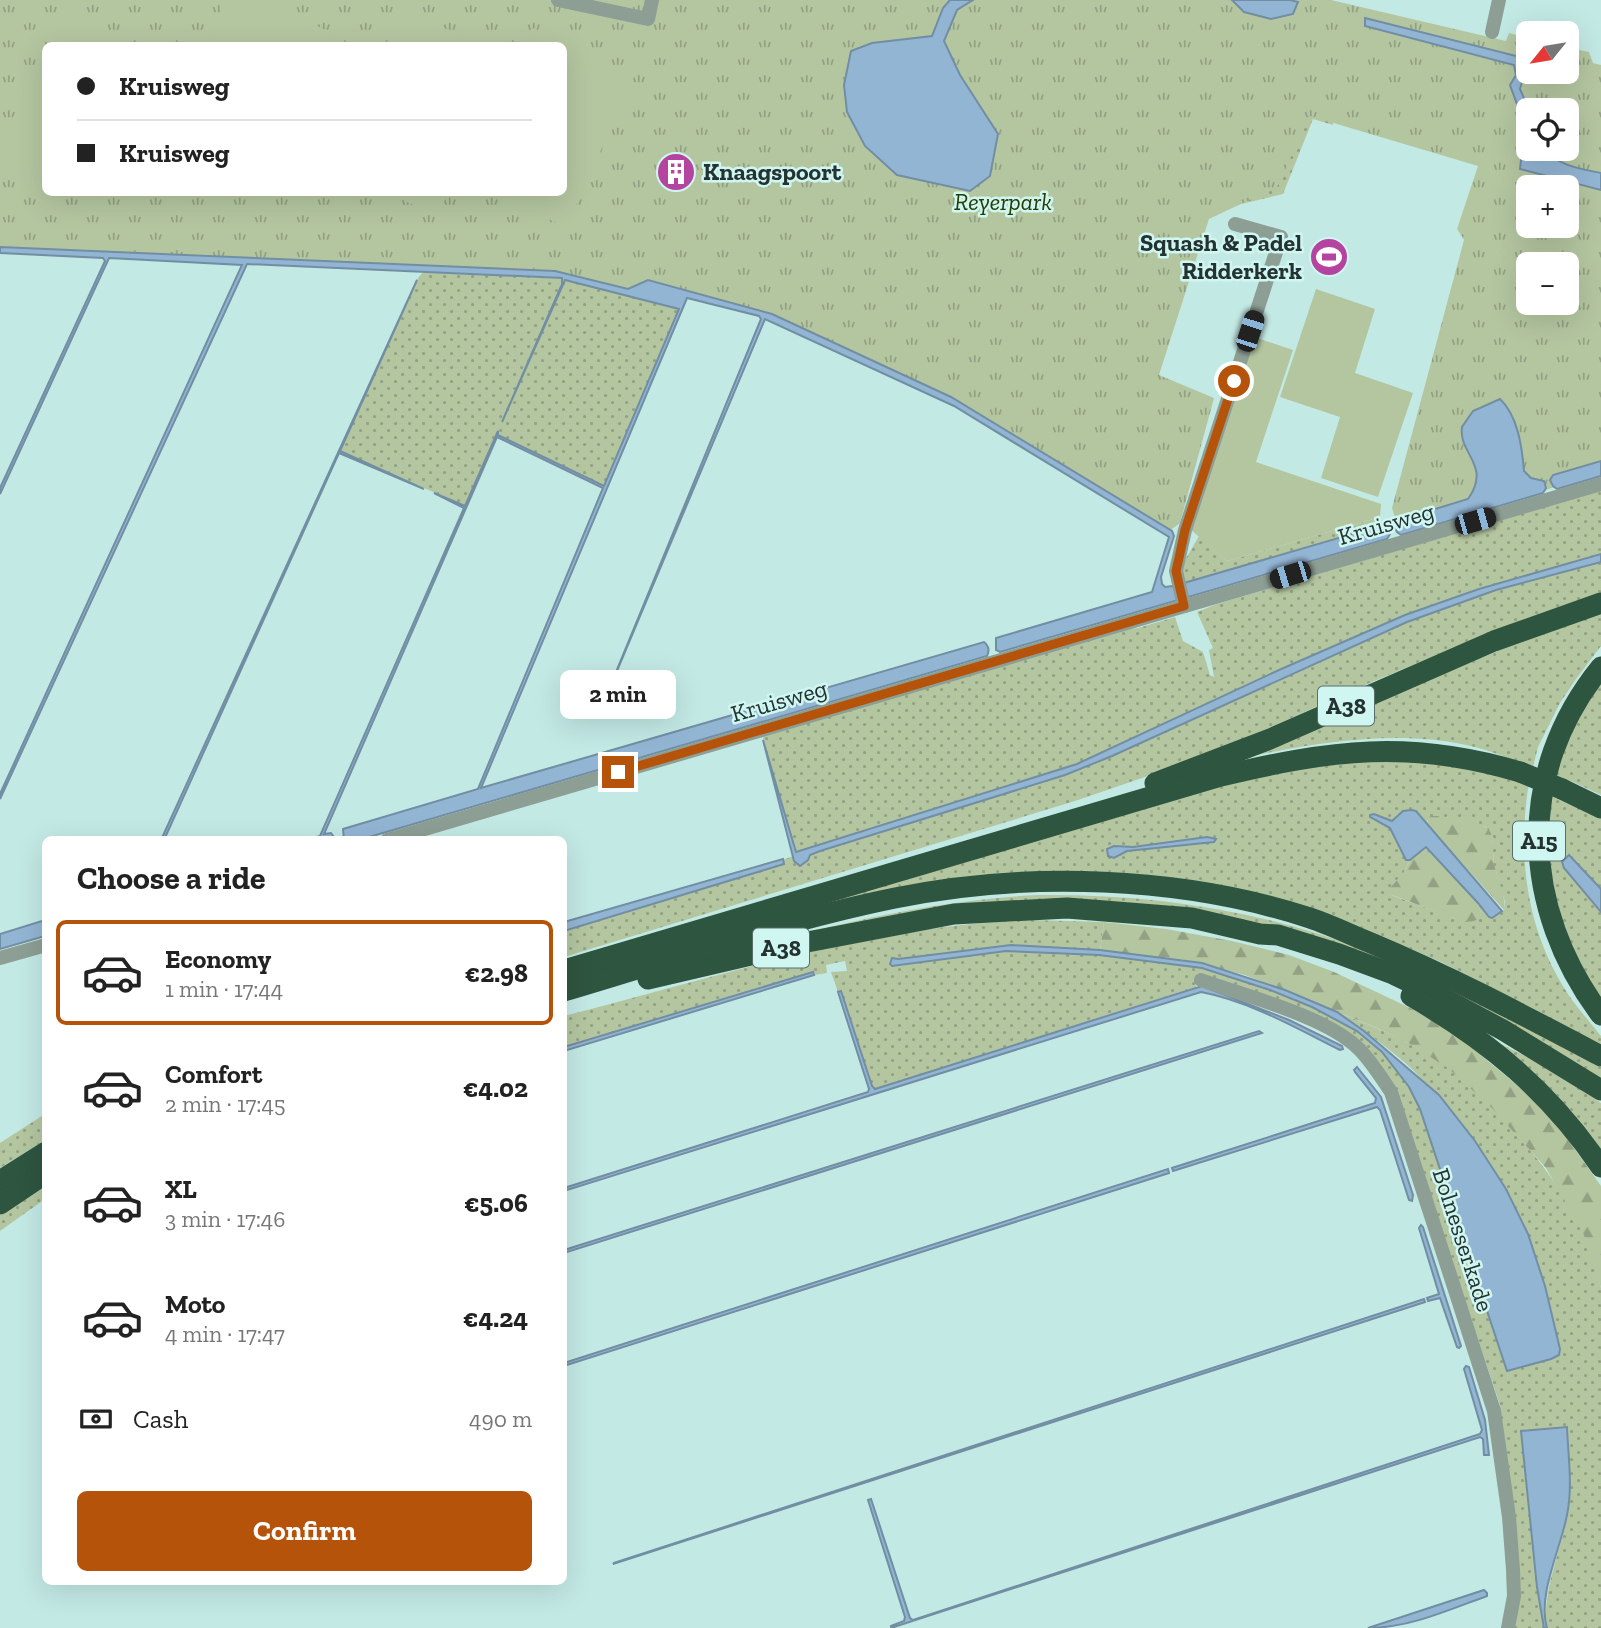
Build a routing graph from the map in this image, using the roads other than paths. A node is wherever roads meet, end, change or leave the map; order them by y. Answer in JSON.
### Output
{"nodes":[{"id":1,"x":558,"y":0,"type":"edge"},
{"id":2,"x":652,"y":0,"type":"edge"},
{"id":3,"x":1499,"y":0,"type":"edge"},
{"id":4,"x":1492,"y":32,"type":"dead end"},
{"id":5,"x":1235,"y":224,"type":"dead end"},
{"id":6,"x":1601,"y":484,"type":"edge"},
{"id":7,"x":1181,"y":597,"type":"junction"},
{"id":8,"x":1601,"y":603,"type":"edge"},
{"id":9,"x":1601,"y":667,"type":"edge"},
{"id":10,"x":1601,"y":808,"type":"edge"},
{"id":11,"x":1094,"y":814,"type":"junction"},
{"id":12,"x":400,"y":836,"type":"edge"},
{"id":13,"x":1260,"y":934,"type":"junction"},
{"id":14,"x":42,"y":946,"type":"edge"},
{"id":15,"x":0,"y":958,"type":"edge"},
{"id":16,"x":1201,"y":980,"type":"dead end"},
{"id":17,"x":568,"y":983,"type":"edge"},
{"id":18,"x":1601,"y":1015,"type":"edge"},
{"id":19,"x":1601,"y":1056,"type":"edge"},
{"id":20,"x":1601,"y":1090,"type":"edge"},
{"id":21,"x":42,"y":1155,"type":"edge"},
{"id":22,"x":1601,"y":1167,"type":"edge"},
{"id":23,"x":42,"y":1176,"type":"edge"},
{"id":24,"x":0,"y":1181,"type":"edge"},
{"id":25,"x":0,"y":1205,"type":"edge"},
{"id":26,"x":1508,"y":1628,"type":"edge"}],
"edges":[{"from":1,"to":2,"type":"street"},
{"from":3,"to":4,"type":"street"},
{"from":5,"to":7,"type":"street"},
{"from":6,"to":7,"type":"street","name":"Kruisweg"},
{"from":7,"to":12,"type":"street","name":"Kruisweg"},
{"from":8,"to":11,"type":"highway","number":"A38"},
{"from":9,"to":18,"type":"highway","number":"A15"},
{"from":10,"to":11,"type":"highway","number":"A38","bridge":true},
{"from":11,"to":17,"type":"highway","number":"A38"},
{"from":13,"to":17,"type":"highway","number":"A38"},
{"from":13,"to":20,"type":"highway","number":"A38"},
{"from":13,"to":22,"type":"highway","number":"A38"},
{"from":14,"to":15,"type":"street"},
{"from":16,"to":26,"type":"street","name":"Bolnesserkade"},
{"from":17,"to":19,"type":"highway","number":"A38"},
{"from":21,"to":24,"type":"highway"},
{"from":23,"to":25,"type":"highway"}]}
